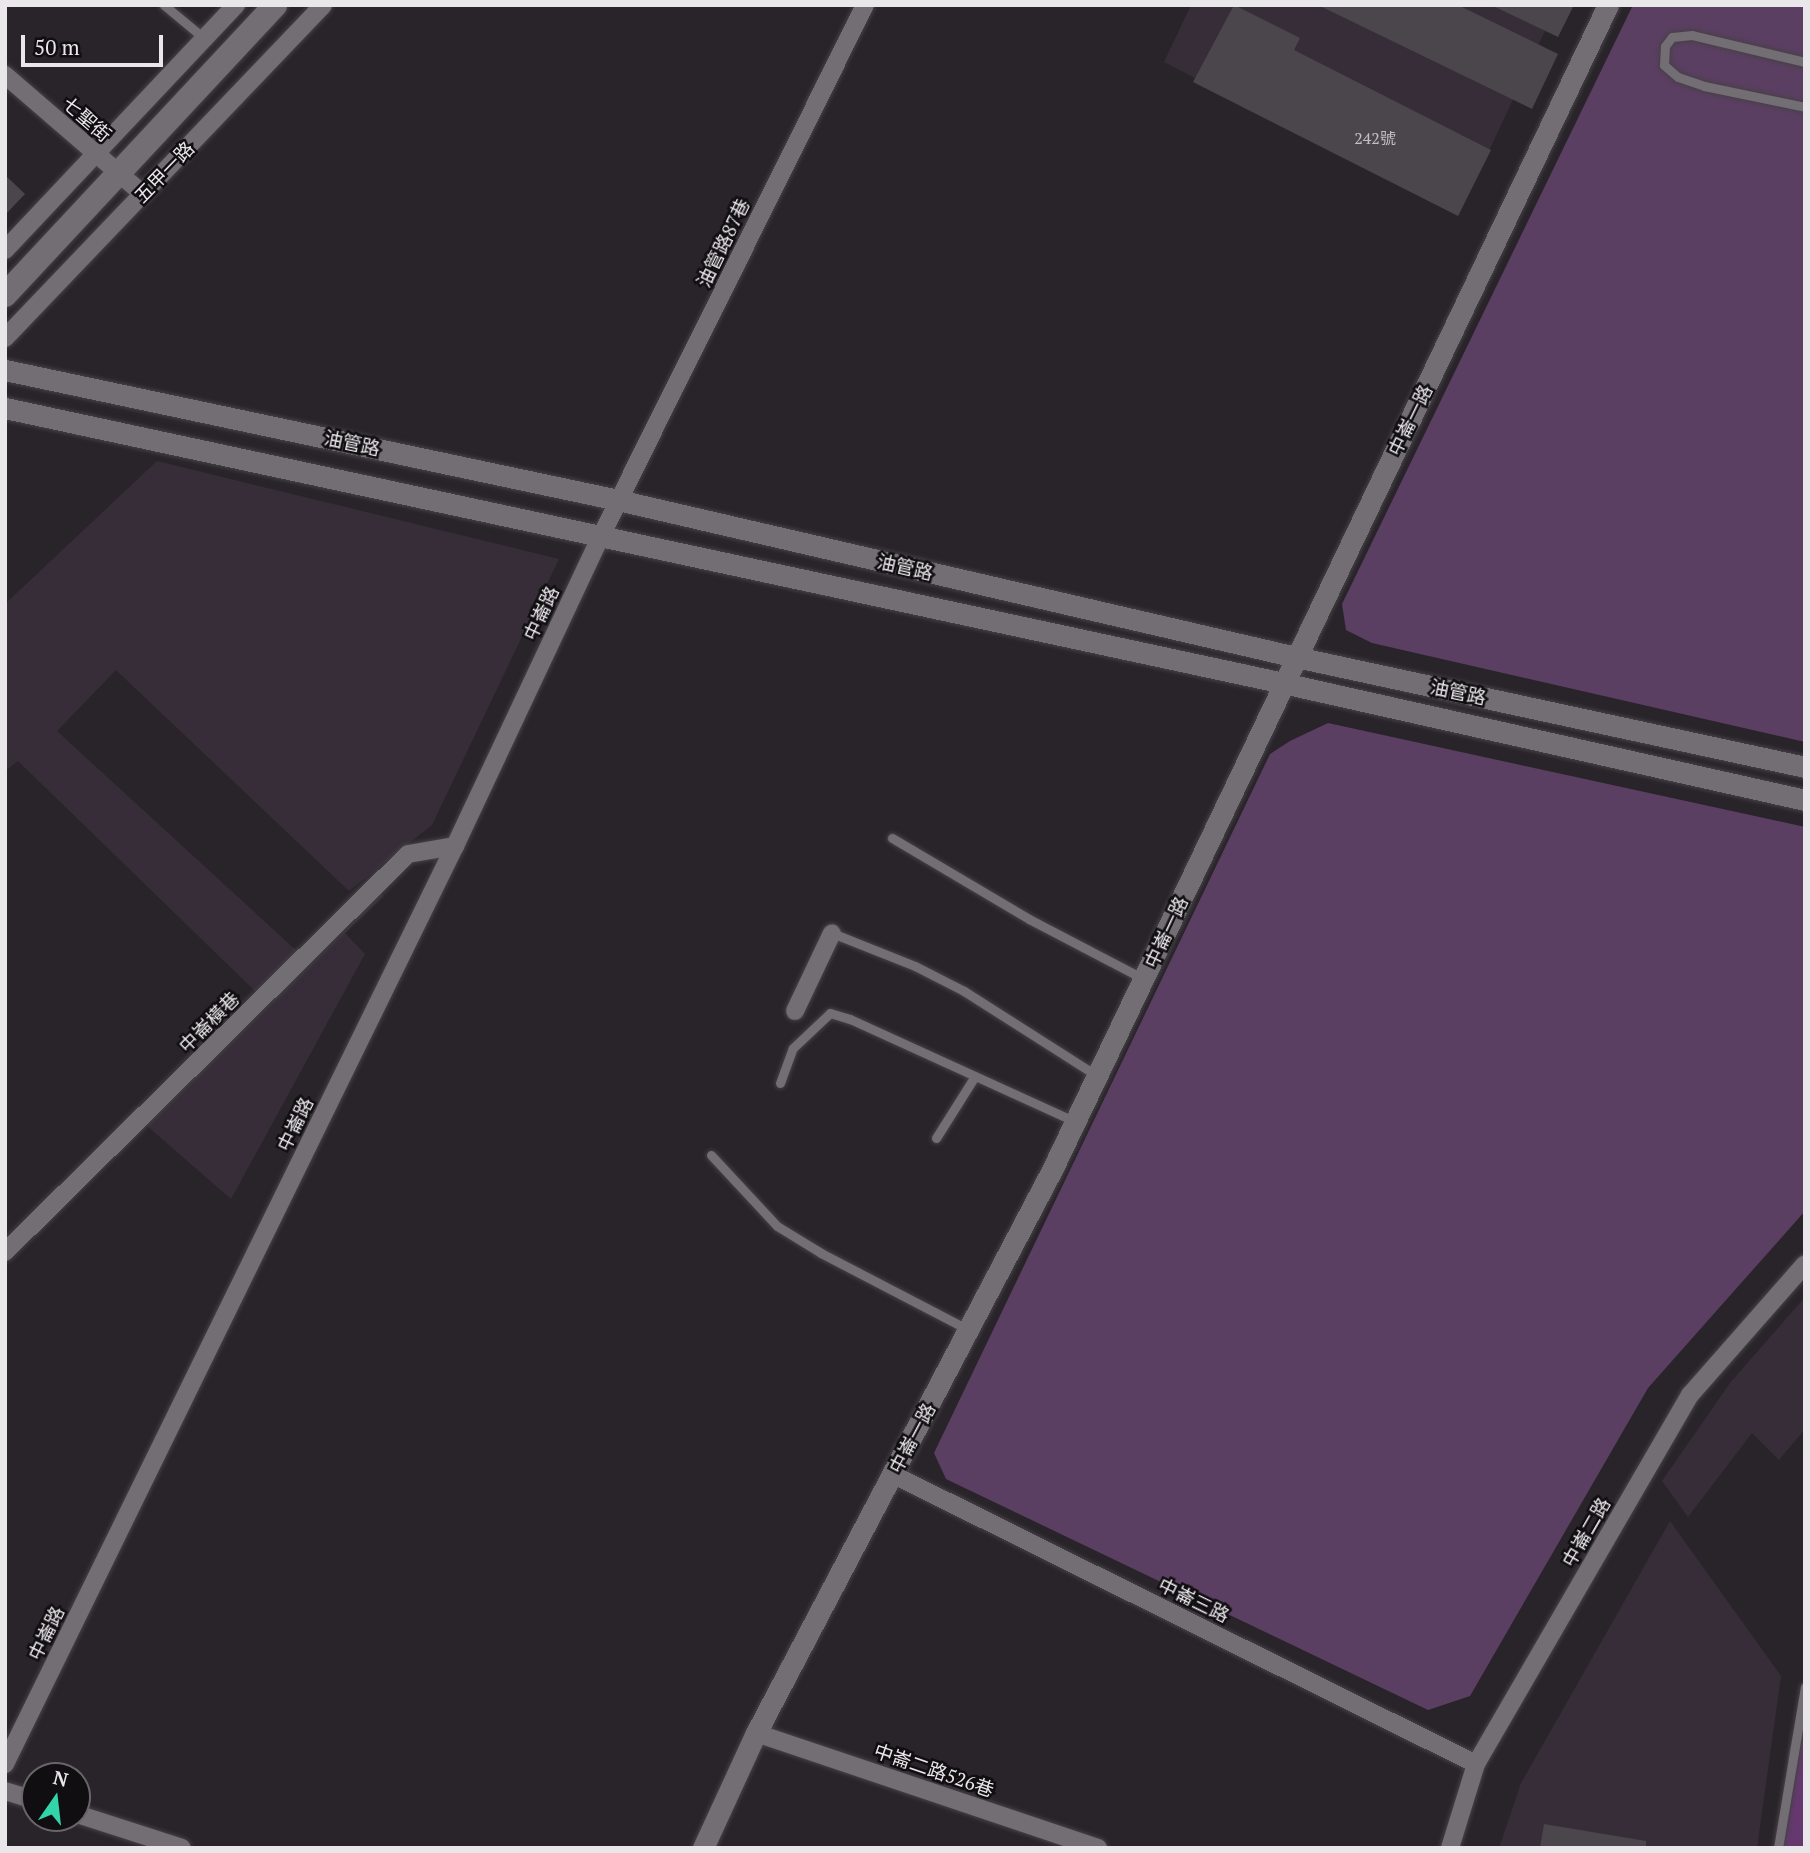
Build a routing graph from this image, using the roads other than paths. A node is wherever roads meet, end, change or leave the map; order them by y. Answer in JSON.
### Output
{"nodes":[{"id":1,"x":164,"y":5,"type":"edge"},
{"id":2,"x":236,"y":5,"type":"edge"},
{"id":3,"x":275,"y":5,"type":"edge"},
{"id":4,"x":323,"y":5,"type":"edge"},
{"id":5,"x":865,"y":5,"type":"edge"},
{"id":6,"x":1608,"y":5,"type":"edge"},
{"id":7,"x":205,"y":38,"type":"junction"},
{"id":8,"x":1805,"y":62,"type":"edge"},
{"id":9,"x":5,"y":75,"type":"edge"},
{"id":10,"x":1805,"y":107,"type":"edge"},
{"id":11,"x":97,"y":155,"type":"junction"},
{"id":12,"x":118,"y":173,"type":"junction"},
{"id":13,"x":143,"y":194,"type":"junction"},
{"id":14,"x":5,"y":250,"type":"edge"},
{"id":15,"x":5,"y":295,"type":"edge"},
{"id":16,"x":5,"y":338,"type":"edge"},
{"id":17,"x":5,"y":370,"type":"edge"},
{"id":18,"x":5,"y":408,"type":"edge"},
{"id":19,"x":618,"y":500,"type":"junction"},
{"id":20,"x":600,"y":538,"type":"junction"},
{"id":21,"x":1296,"y":657,"type":"junction"},
{"id":22,"x":1283,"y":683,"type":"junction"},
{"id":23,"x":1805,"y":767,"type":"edge"},
{"id":24,"x":1805,"y":800,"type":"edge"},
{"id":25,"x":892,"y":838,"type":"dead end"},
{"id":26,"x":455,"y":846,"type":"junction"},
{"id":27,"x":832,"y":933,"type":"joint"},
{"id":28,"x":1143,"y":979,"type":"junction"},
{"id":29,"x":795,"y":1011,"type":"dead end"},
{"id":30,"x":975,"y":1076,"type":"junction"},
{"id":31,"x":1097,"y":1076,"type":"junction"},
{"id":32,"x":780,"y":1083,"type":"dead end"},
{"id":33,"x":1075,"y":1122,"type":"junction"},
{"id":34,"x":936,"y":1138,"type":"dead end"},
{"id":35,"x":711,"y":1155,"type":"dead end"},
{"id":36,"x":5,"y":1252,"type":"edge"},
{"id":37,"x":1805,"y":1264,"type":"edge"},
{"id":38,"x":969,"y":1330,"type":"junction"},
{"id":39,"x":892,"y":1474,"type":"junction"},
{"id":40,"x":1805,"y":1687,"type":"edge"},
{"id":41,"x":757,"y":1733,"type":"junction"},
{"id":42,"x":5,"y":1764,"type":"edge"},
{"id":43,"x":1476,"y":1764,"type":"junction"},
{"id":44,"x":91,"y":1819,"type":"edge"},
{"id":45,"x":182,"y":1848,"type":"edge"},
{"id":46,"x":703,"y":1848,"type":"edge"},
{"id":47,"x":1098,"y":1848,"type":"edge"},
{"id":48,"x":1450,"y":1848,"type":"edge"},
{"id":49,"x":1778,"y":1848,"type":"edge"}],
"edges":[{"from":1,"to":7,"type":"lane"},
{"from":2,"to":7,"type":"street"},
{"from":3,"to":12,"type":"main road","name":"五甲一路"},
{"from":4,"to":13,"type":"street","name":"五甲一路"},
{"from":5,"to":19,"type":"street","name":"油管路87巷"},
{"from":6,"to":21,"type":"street","name":"中崙一路"},
{"from":7,"to":11,"type":"street"},
{"from":8,"to":10,"type":"lane"},
{"from":9,"to":11,"type":"street","name":"七聖街"},
{"from":11,"to":12,"type":"street","name":"七聖街"},
{"from":11,"to":14,"type":"street"},
{"from":12,"to":13,"type":"street","name":"七聖街"},
{"from":12,"to":15,"type":"main road","name":"五甲一路"},
{"from":13,"to":16,"type":"street","name":"五甲一路"},
{"from":17,"to":19,"type":"street","name":"油管路"},
{"from":18,"to":20,"type":"street","name":"油管路"},
{"from":19,"to":20,"type":"street","name":"中崙路"},
{"from":19,"to":21,"type":"street","name":"油管路"},
{"from":20,"to":22,"type":"street","name":"油管路"},
{"from":20,"to":26,"type":"street","name":"中崙路"},
{"from":21,"to":22,"type":"street","name":"中崙一路"},
{"from":21,"to":23,"type":"street","name":"油管路"},
{"from":22,"to":24,"type":"street","name":"油管路"},
{"from":22,"to":28,"type":"street","name":"中崙一路"},
{"from":25,"to":28,"type":"lane"},
{"from":26,"to":36,"type":"street","name":"中崙橫巷"},
{"from":26,"to":42,"type":"street","name":"中崙路"},
{"from":27,"to":29,"type":"street"},
{"from":27,"to":31,"type":"lane"},
{"from":28,"to":31,"type":"street","name":"中崙一路"},
{"from":30,"to":32,"type":"lane"},
{"from":30,"to":33,"type":"lane"},
{"from":30,"to":34,"type":"lane"},
{"from":31,"to":33,"type":"street","name":"中崙一路"},
{"from":33,"to":38,"type":"street","name":"中崙一路"},
{"from":35,"to":38,"type":"lane"},
{"from":37,"to":43,"type":"street","name":"中崙二路"},
{"from":38,"to":39,"type":"street","name":"中崙一路"},
{"from":39,"to":41,"type":"street","name":"中崙一路"},
{"from":39,"to":43,"type":"street","name":"中崙三路"},
{"from":40,"to":49,"type":"lane"},
{"from":41,"to":46,"type":"street","name":"中崙一路"},
{"from":41,"to":47,"type":"street","name":"中崙二路526巷"},
{"from":43,"to":48,"type":"street","name":"中崙二路"},
{"from":44,"to":45,"type":"street"}]}
